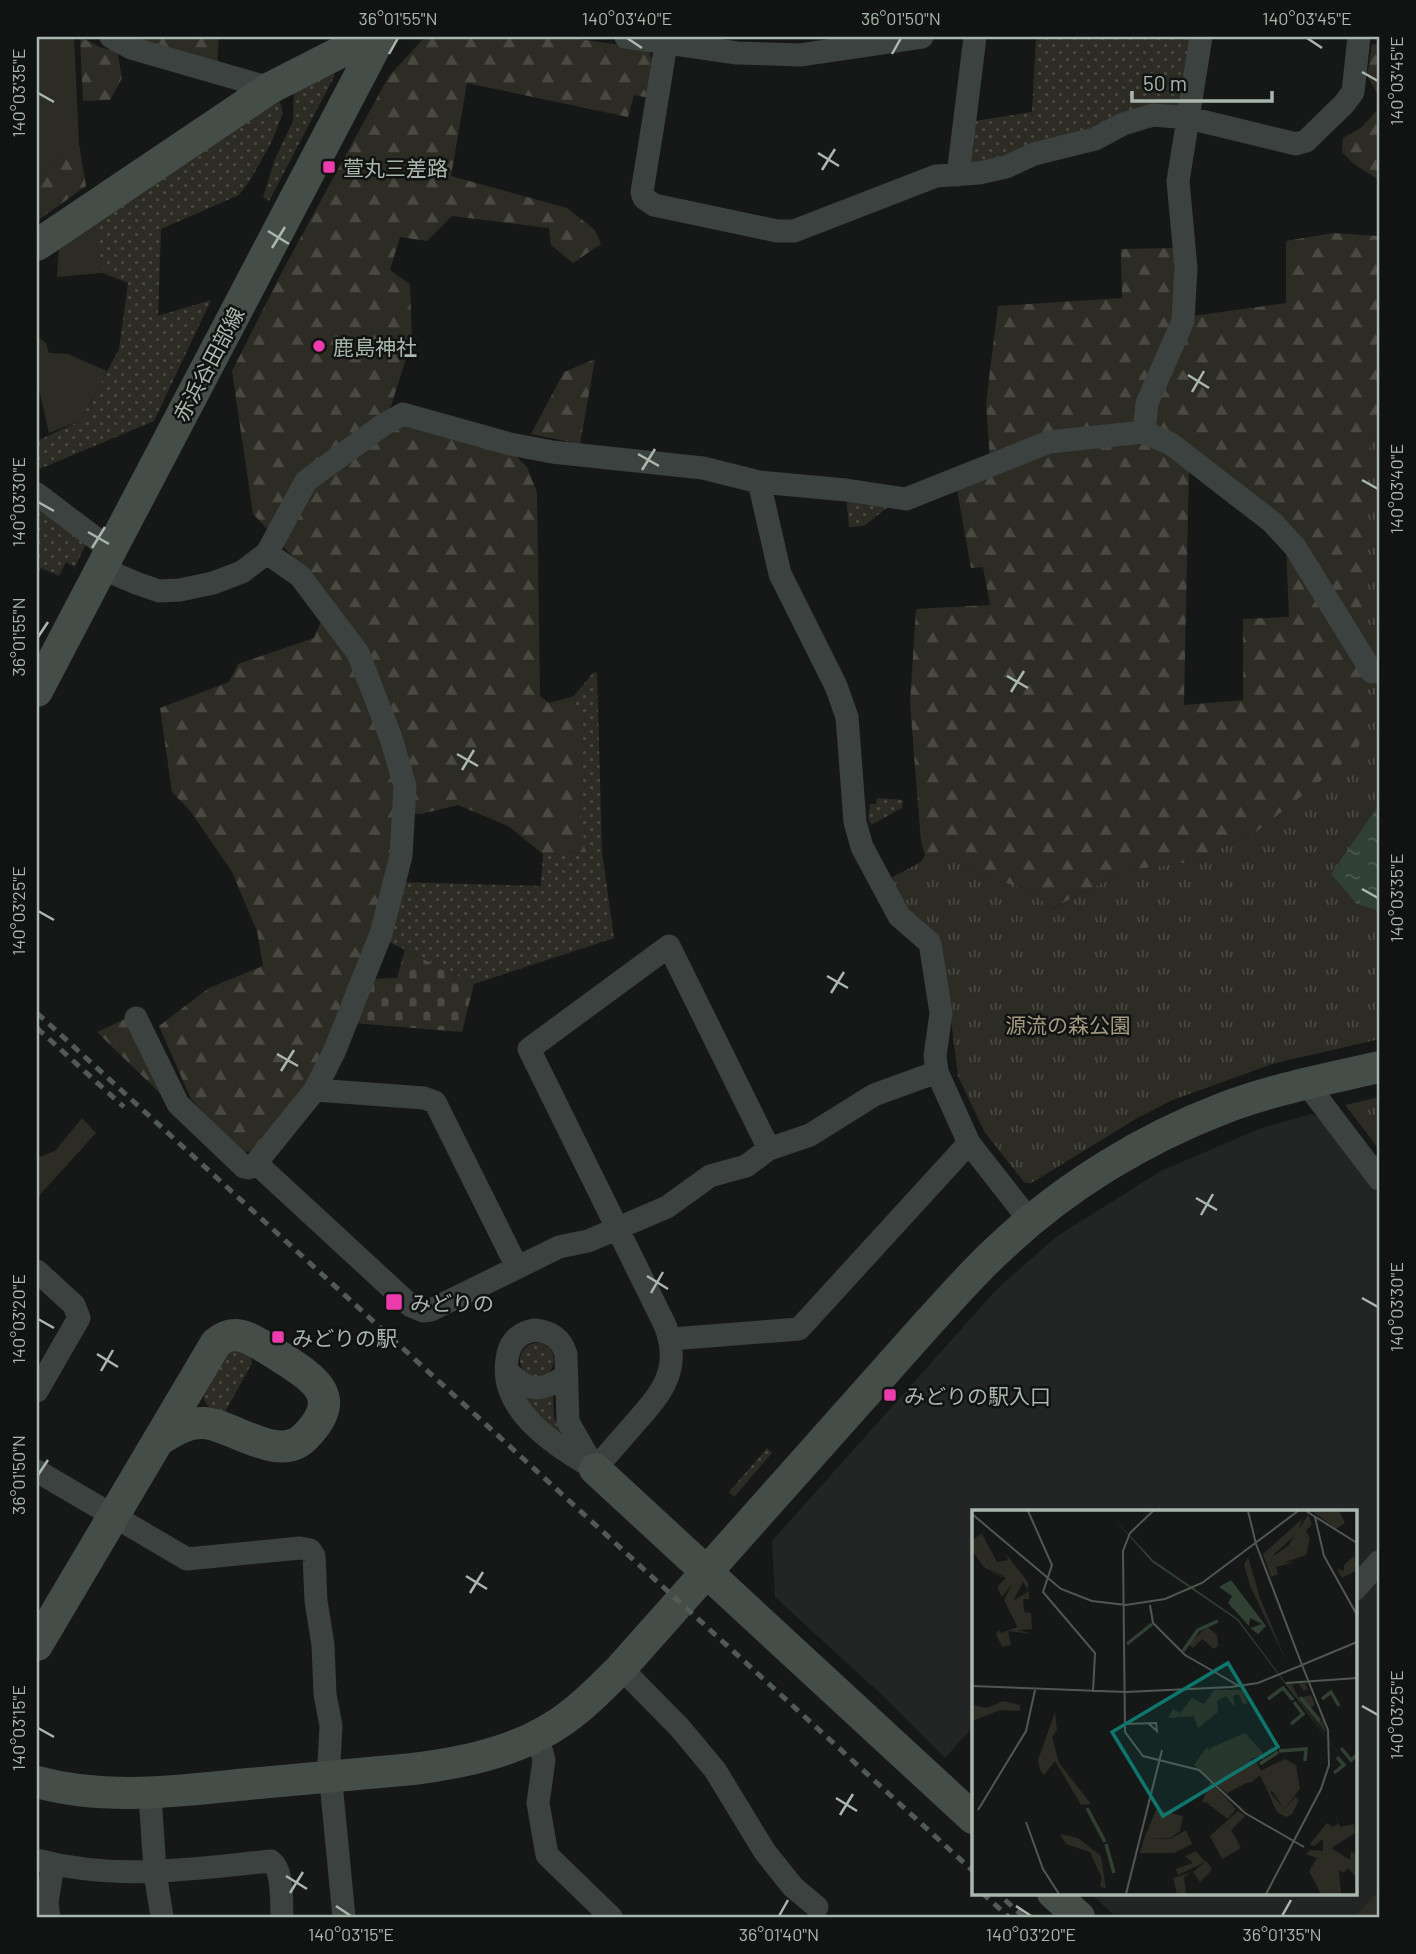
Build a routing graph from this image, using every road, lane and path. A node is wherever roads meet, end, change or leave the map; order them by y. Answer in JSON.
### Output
{"nodes":[{"id":1,"x":111,"y":37,"type":"edge"},
{"id":2,"x":370,"y":37,"type":"edge"},
{"id":3,"x":380,"y":37,"type":"edge"},
{"id":4,"x":626,"y":37,"type":"edge"},
{"id":5,"x":922,"y":37,"type":"edge"},
{"id":6,"x":975,"y":37,"type":"edge"},
{"id":7,"x":1201,"y":37,"type":"edge"},
{"id":8,"x":1360,"y":37,"type":"edge"},
{"id":9,"x":672,"y":42,"type":"edge"},
{"id":10,"x":270,"y":88,"type":"junction"},
{"id":11,"x":1189,"y":118,"type":"junction"},
{"id":12,"x":958,"y":175,"type":"junction"},
{"id":13,"x":37,"y":245,"type":"edge"},
{"id":14,"x":1144,"y":432,"type":"junction"},
{"id":15,"x":759,"y":482,"type":"junction"},
{"id":16,"x":37,"y":494,"type":"edge"},
{"id":17,"x":267,"y":553,"type":"junction"},
{"id":18,"x":106,"y":559,"type":"junction"},
{"id":19,"x":1372,"y":672,"type":"dead end"},
{"id":20,"x":37,"y":691,"type":"edge"},
{"id":21,"x":136,"y":1018,"type":"dead end"},
{"id":22,"x":1379,"y":1067,"type":"edge"},
{"id":23,"x":937,"y":1072,"type":"junction"},
{"id":24,"x":1307,"y":1084,"type":"junction"},
{"id":25,"x":315,"y":1090,"type":"junction"},
{"id":26,"x":969,"y":1143,"type":"junction"},
{"id":27,"x":769,"y":1149,"type":"junction"},
{"id":28,"x":256,"y":1163,"type":"junction"},
{"id":29,"x":1379,"y":1179,"type":"edge"},
{"id":30,"x":1030,"y":1220,"type":"junction"},
{"id":31,"x":617,"y":1229,"type":"junction"},
{"id":32,"x":517,"y":1267,"type":"junction"},
{"id":33,"x":37,"y":1271,"type":"edge"},
{"id":34,"x":671,"y":1339,"type":"junction"},
{"id":35,"x":507,"y":1371,"type":"junction"},
{"id":36,"x":566,"y":1376,"type":"junction"},
{"id":37,"x":192,"y":1384,"type":"junction"},
{"id":38,"x":37,"y":1391,"type":"edge"},
{"id":39,"x":205,"y":1423,"type":"junction"},
{"id":40,"x":159,"y":1440,"type":"junction"},
{"id":41,"x":594,"y":1469,"type":"junction"},
{"id":42,"x":37,"y":1471,"type":"edge"},
{"id":43,"x":114,"y":1516,"type":"junction"},
{"id":44,"x":1379,"y":1562,"type":"edge"},
{"id":45,"x":707,"y":1572,"type":"junction"},
{"id":46,"x":1356,"y":1588,"type":"edge"},
{"id":47,"x":37,"y":1645,"type":"edge"},
{"id":48,"x":621,"y":1668,"type":"junction"},
{"id":49,"x":537,"y":1735,"type":"junction"},
{"id":50,"x":331,"y":1776,"type":"junction"},
{"id":51,"x":37,"y":1782,"type":"edge"},
{"id":52,"x":150,"y":1794,"type":"junction"},
{"id":53,"x":972,"y":1817,"type":"edge"},
{"id":54,"x":45,"y":1862,"type":"edge"},
{"id":55,"x":155,"y":1872,"type":"junction"},
{"id":56,"x":817,"y":1907,"type":"dead end"},
{"id":57,"x":49,"y":1917,"type":"edge"},
{"id":58,"x":162,"y":1917,"type":"edge"},
{"id":59,"x":282,"y":1917,"type":"edge"},
{"id":60,"x":344,"y":1917,"type":"edge"},
{"id":61,"x":611,"y":1917,"type":"edge"}],
"edges":[{"from":1,"to":10,"type":"street"},
{"from":2,"to":10,"type":"street"},
{"from":3,"to":18,"type":"street","name":"赤浜谷田部線"},
{"from":4,"to":9,"type":"street"},
{"from":5,"to":9,"type":"street"},
{"from":6,"to":12,"type":"street"},
{"from":7,"to":11,"type":"street"},
{"from":8,"to":11,"type":"street"},
{"from":9,"to":12,"type":"street"},
{"from":10,"to":13,"type":"street"},
{"from":11,"to":12,"type":"street"},
{"from":11,"to":14,"type":"street"},
{"from":14,"to":15,"type":"street"},
{"from":14,"to":19,"type":"street"},
{"from":15,"to":17,"type":"street"},
{"from":15,"to":23,"type":"street"},
{"from":16,"to":18,"type":"street"},
{"from":17,"to":18,"type":"street"},
{"from":17,"to":25,"type":"street"},
{"from":18,"to":20,"type":"street","name":"赤浜谷田部線"},
{"from":21,"to":28,"type":"street"},
{"from":22,"to":24,"type":"street"},
{"from":23,"to":26,"type":"street"},
{"from":23,"to":27,"type":"street"},
{"from":24,"to":29,"type":"street"},
{"from":24,"to":30,"type":"street"},
{"from":25,"to":28,"type":"street"},
{"from":25,"to":32,"type":"street"},
{"from":26,"to":30,"type":"street"},
{"from":26,"to":34,"type":"street"},
{"from":27,"to":31,"type":"street"},
{"from":27,"to":31,"type":"street"},
{"from":28,"to":32,"type":"street"},
{"from":30,"to":45,"type":"street"},
{"from":31,"to":32,"type":"street"},
{"from":31,"to":34,"type":"street"},
{"from":33,"to":38,"type":"street"},
{"from":34,"to":41,"type":"street"},
{"from":35,"to":36,"type":"street"},
{"from":35,"to":36,"type":"street"},
{"from":35,"to":41,"type":"street"},
{"from":36,"to":41,"type":"street"},
{"from":37,"to":39,"type":"street"},
{"from":37,"to":39,"type":"street"},
{"from":37,"to":40,"type":"street"},
{"from":39,"to":40,"type":"street"},
{"from":40,"to":43,"type":"street"},
{"from":41,"to":45,"type":"street"},
{"from":42,"to":43,"type":"street"},
{"from":43,"to":47,"type":"street"},
{"from":43,"to":50,"type":"street"},
{"from":44,"to":46,"type":"street"},
{"from":45,"to":48,"type":"street"},
{"from":45,"to":53,"type":"street"},
{"from":48,"to":49,"type":"street"},
{"from":48,"to":56,"type":"street"},
{"from":49,"to":50,"type":"street"},
{"from":49,"to":61,"type":"street"},
{"from":50,"to":52,"type":"street"},
{"from":50,"to":60,"type":"street"},
{"from":51,"to":52,"type":"street"},
{"from":52,"to":55,"type":"street"},
{"from":54,"to":55,"type":"street"},
{"from":54,"to":57,"type":"street"},
{"from":55,"to":58,"type":"street"},
{"from":55,"to":59,"type":"street"}]}
